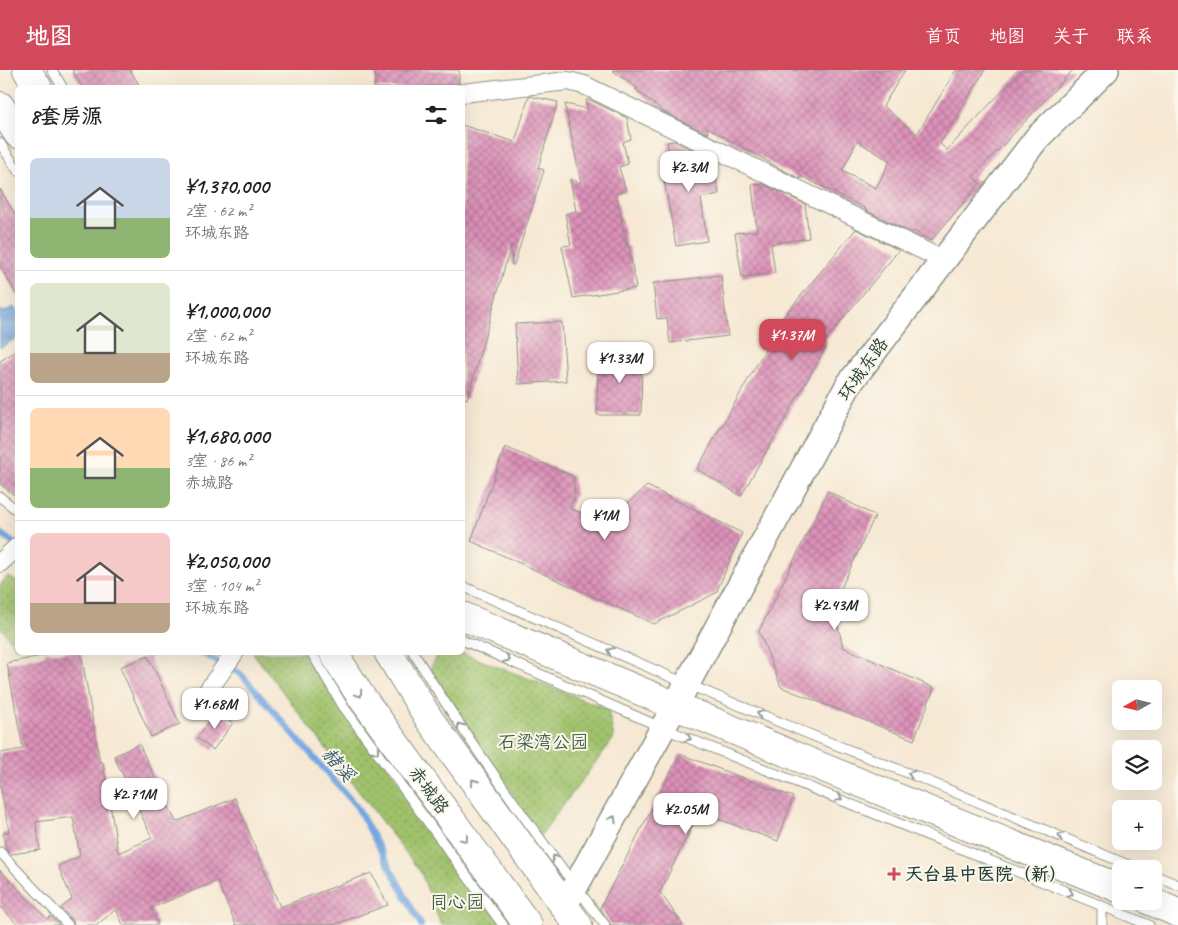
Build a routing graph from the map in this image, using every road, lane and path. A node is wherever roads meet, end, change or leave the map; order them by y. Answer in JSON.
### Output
{"nodes":[{"id":1,"x":27,"y":70,"type":"edge"},
{"id":2,"x":52,"y":70,"type":"edge"},
{"id":3,"x":1106,"y":70,"type":"edge"},
{"id":4,"x":36,"y":85,"type":"edge"},
{"id":5,"x":61,"y":85,"type":"edge"},
{"id":6,"x":465,"y":93,"type":"edge"},
{"id":7,"x":0,"y":106,"type":"edge"},
{"id":8,"x":15,"y":129,"type":"edge"},
{"id":9,"x":0,"y":143,"type":"edge"},
{"id":10,"x":15,"y":166,"type":"edge"},
{"id":11,"x":943,"y":260,"type":"junction"},
{"id":12,"x":0,"y":497,"type":"edge"},
{"id":13,"x":15,"y":509,"type":"edge"},
{"id":14,"x":15,"y":549,"type":"edge"},
{"id":15,"x":0,"y":563,"type":"edge"},
{"id":16,"x":465,"y":588,"type":"edge"},
{"id":17,"x":465,"y":617,"type":"edge"},
{"id":18,"x":465,"y":641,"type":"edge"},
{"id":19,"x":233,"y":655,"type":"edge"},
{"id":20,"x":313,"y":655,"type":"edge"},
{"id":21,"x":335,"y":655,"type":"edge"},
{"id":22,"x":390,"y":655,"type":"edge"},
{"id":23,"x":415,"y":655,"type":"edge"},
{"id":24,"x":205,"y":695,"type":"dead end"},
{"id":25,"x":675,"y":706,"type":"junction"},
{"id":26,"x":0,"y":852,"type":"edge"},
{"id":27,"x":1117,"y":860,"type":"edge"},
{"id":28,"x":1162,"y":878,"type":"edge"},
{"id":29,"x":1178,"y":885,"type":"edge"},
{"id":30,"x":1111,"y":898,"type":"edge"},
{"id":31,"x":572,"y":906,"type":"edge"},
{"id":32,"x":1162,"y":906,"type":"edge"},
{"id":33,"x":1178,"y":913,"type":"edge"},
{"id":34,"x":68,"y":925,"type":"edge"},
{"id":35,"x":503,"y":925,"type":"edge"},
{"id":36,"x":528,"y":925,"type":"edge"},
{"id":37,"x":606,"y":925,"type":"edge"},
{"id":38,"x":1102,"y":925,"type":"edge"},
{"id":39,"x":1149,"y":925,"type":"edge"}],
"edges":[{"from":1,"to":4,"type":"main road"},
{"from":2,"to":5,"type":"lane"},
{"from":3,"to":11,"type":"main road","name":"环城东路"},
{"from":6,"to":11,"type":"street"},
{"from":7,"to":8,"type":"main road"},
{"from":9,"to":10,"type":"lane"},
{"from":11,"to":25,"type":"main road","name":"环城东路"},
{"from":12,"to":13,"type":"lane"},
{"from":14,"to":15,"type":"street"},
{"from":25,"to":16,"type":"lane","one_way":true},
{"from":17,"to":25,"type":"main road"},
{"from":18,"to":25,"type":"lane","one_way":true},
{"from":19,"to":24,"type":"street"},
{"from":20,"to":35,"type":"lane","one_way":true},
{"from":21,"to":36,"type":"main road","name":"赤城路","one_way":true},
{"from":31,"to":22,"type":"main road","one_way":true},
{"from":31,"to":23,"type":"lane","one_way":true},
{"from":27,"to":25,"type":"lane","one_way":true},
{"from":25,"to":30,"type":"main road"},
{"from":31,"to":25,"type":"main road","name":"环城东路","one_way":true},
{"from":26,"to":34,"type":"lane"},
{"from":28,"to":29,"type":"lane"},
{"from":30,"to":38,"type":"lane"},
{"from":30,"to":39,"type":"lane"},
{"from":31,"to":37,"type":"lane"},
{"from":32,"to":33,"type":"main road"}]}
